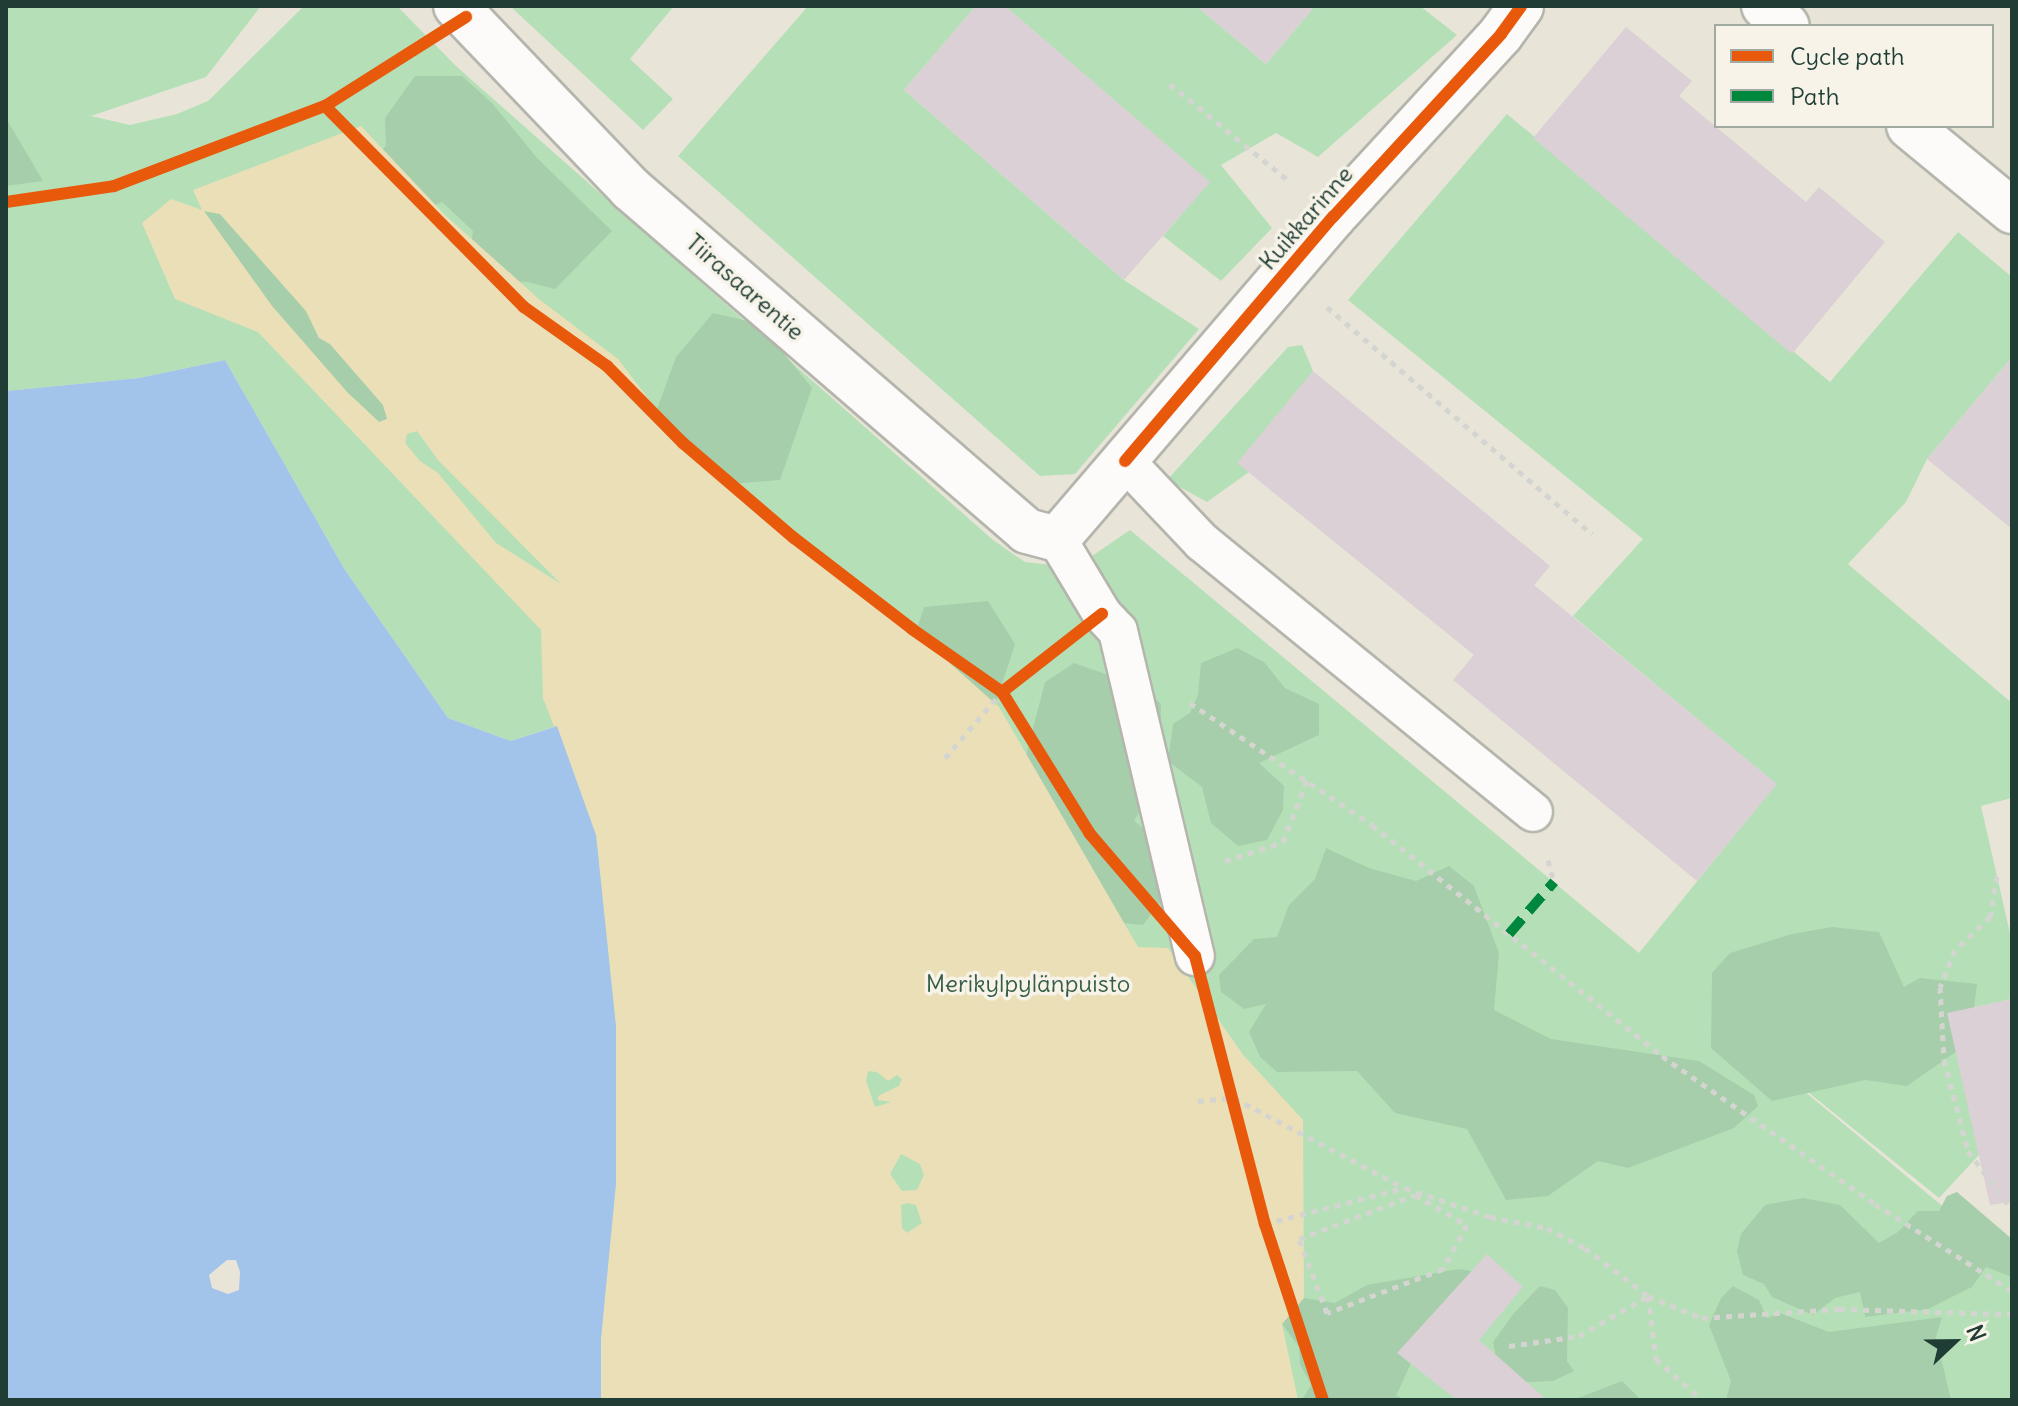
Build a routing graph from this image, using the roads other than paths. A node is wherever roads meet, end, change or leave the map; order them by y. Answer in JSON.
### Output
{"nodes":[{"id":1,"x":456,"y":6,"type":"edge"},
{"id":2,"x":1521,"y":6,"type":"edge"},
{"id":3,"x":1764,"y":6,"type":"edge"},
{"id":4,"x":1785,"y":24,"type":"edge"},
{"id":5,"x":1911,"y":128,"type":"edge"},
{"id":6,"x":2012,"y":211,"type":"edge"},
{"id":7,"x":1125,"y":461,"type":"junction"},
{"id":8,"x":1057,"y":539,"type":"junction"},
{"id":9,"x":1533,"y":812,"type":"dead end"},
{"id":10,"x":1195,"y":956,"type":"dead end"}],
"edges":[{"from":1,"to":8,"type":"street","name":"Tiirasaarentie"},
{"from":2,"to":7,"type":"street","name":"Kuikkarinne"},
{"from":3,"to":4,"type":"street"},
{"from":5,"to":6,"type":"street"},
{"from":7,"to":8,"type":"street","name":"Kuikkarinne"},
{"from":7,"to":9,"type":"lane"},
{"from":8,"to":10,"type":"lane"}]}
